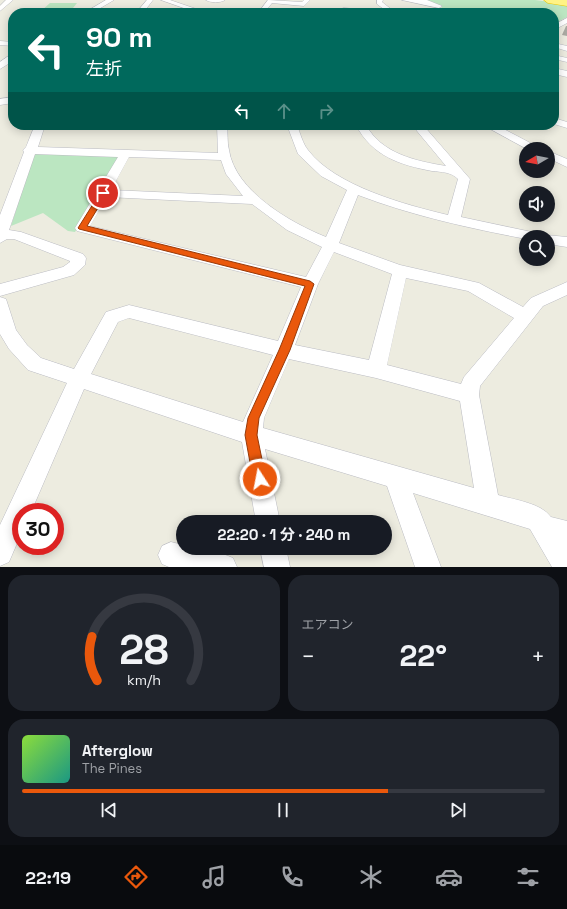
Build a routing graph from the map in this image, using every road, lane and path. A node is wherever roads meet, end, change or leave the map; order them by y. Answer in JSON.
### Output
{"nodes":[{"id":1,"x":10,"y":0,"type":"edge"},
{"id":2,"x":111,"y":0,"type":"edge"},
{"id":3,"x":150,"y":0,"type":"edge"},
{"id":4,"x":164,"y":0,"type":"edge"},
{"id":5,"x":209,"y":0,"type":"edge"},
{"id":6,"x":222,"y":0,"type":"edge"},
{"id":7,"x":380,"y":0,"type":"edge"},
{"id":8,"x":405,"y":0,"type":"edge"},
{"id":9,"x":548,"y":0,"type":"edge"},
{"id":10,"x":563,"y":0,"type":"edge"},
{"id":11,"x":267,"y":1,"type":"edge"},
{"id":12,"x":305,"y":2,"type":"edge"},
{"id":13,"x":567,"y":2,"type":"edge"},
{"id":14,"x":439,"y":6,"type":"dead end"},
{"id":15,"x":96,"y":8,"type":"edge"},
{"id":16,"x":143,"y":8,"type":"edge"},
{"id":17,"x":180,"y":8,"type":"edge"},
{"id":18,"x":386,"y":8,"type":"edge"},
{"id":19,"x":0,"y":9,"type":"edge"},
{"id":20,"x":38,"y":130,"type":"edge"},
{"id":21,"x":222,"y":130,"type":"edge"},
{"id":22,"x":292,"y":130,"type":"edge"},
{"id":23,"x":363,"y":130,"type":"edge"},
{"id":24,"x":421,"y":130,"type":"edge"},
{"id":25,"x":498,"y":130,"type":"edge"},
{"id":26,"x":522,"y":142,"type":"edge"},
{"id":27,"x":29,"y":150,"type":"junction"},
{"id":28,"x":126,"y":153,"type":"junction"},
{"id":29,"x":225,"y":157,"type":"junction"},
{"id":30,"x":555,"y":157,"type":"edge"},
{"id":31,"x":567,"y":163,"type":"edge"},
{"id":32,"x":458,"y":171,"type":"junction"},
{"id":33,"x":354,"y":190,"type":"junction"},
{"id":34,"x":103,"y":193,"type":"junction"},
{"id":35,"x":253,"y":200,"type":"junction"},
{"id":36,"x":454,"y":219,"type":"junction"},
{"id":37,"x":519,"y":233,"type":"edge"},
{"id":38,"x":0,"y":235,"type":"edge"},
{"id":39,"x":555,"y":240,"type":"edge"},
{"id":40,"x":567,"y":242,"type":"edge"},
{"id":41,"x":330,"y":246,"type":"junction"},
{"id":42,"x":400,"y":271,"type":"junction"},
{"id":43,"x":310,"y":284,"type":"junction"},
{"id":44,"x":567,"y":288,"type":"edge"},
{"id":45,"x":0,"y":290,"type":"edge"},
{"id":46,"x":0,"y":303,"type":"edge"},
{"id":47,"x":526,"y":317,"type":"junction"},
{"id":48,"x":284,"y":350,"type":"junction"},
{"id":49,"x":376,"y":370,"type":"junction"},
{"id":50,"x":79,"y":378,"type":"junction"},
{"id":51,"x":469,"y":395,"type":"junction"},
{"id":52,"x":251,"y":435,"type":"junction"},
{"id":53,"x":395,"y":477,"type":"junction"},
{"id":54,"x":488,"y":504,"type":"junction"},
{"id":55,"x":267,"y":515,"type":"edge"},
{"id":56,"x":556,"y":530,"type":"edge"},
{"id":57,"x":0,"y":553,"type":"edge"},
{"id":58,"x":172,"y":555,"type":"dead end"},
{"id":59,"x":274,"y":555,"type":"edge"},
{"id":60,"x":224,"y":567,"type":"edge"},
{"id":61,"x":277,"y":567,"type":"edge"},
{"id":62,"x":428,"y":567,"type":"edge"},
{"id":63,"x":566,"y":567,"type":"edge"}],
"edges":[{"from":1,"to":19,"type":"street"},
{"from":2,"to":15,"type":"street"},
{"from":3,"to":16,"type":"street"},
{"from":4,"to":17,"type":"street"},
{"from":5,"to":6,"type":"street"},
{"from":7,"to":18,"type":"street"},
{"from":8,"to":14,"type":"street"},
{"from":9,"to":13,"type":"highway"},
{"from":10,"to":13,"type":"highway"},
{"from":11,"to":12,"type":"street"},
{"from":20,"to":27,"type":"street"},
{"from":21,"to":29,"type":"street"},
{"from":22,"to":33,"type":"street"},
{"from":23,"to":32,"type":"street"},
{"from":24,"to":32,"type":"street"},
{"from":25,"to":26,"type":"street"},
{"from":27,"to":28,"type":"street"},
{"from":27,"to":38,"type":"street"},
{"from":28,"to":29,"type":"street"},
{"from":28,"to":34,"type":"street"},
{"from":29,"to":35,"type":"street"},
{"from":30,"to":31,"type":"street"},
{"from":32,"to":36,"type":"street"},
{"from":33,"to":36,"type":"street"},
{"from":33,"to":41,"type":"street"},
{"from":34,"to":35,"type":"street"},
{"from":34,"to":43,"type":"street"},
{"from":35,"to":41,"type":"street"},
{"from":36,"to":37,"type":"street"},
{"from":38,"to":45,"type":"street"},
{"from":39,"to":40,"type":"street"},
{"from":41,"to":42,"type":"street"},
{"from":41,"to":43,"type":"street"},
{"from":42,"to":47,"type":"street"},
{"from":42,"to":49,"type":"street"},
{"from":43,"to":48,"type":"street"},
{"from":44,"to":47,"type":"street"},
{"from":46,"to":50,"type":"street"},
{"from":47,"to":51,"type":"street"},
{"from":48,"to":49,"type":"street"},
{"from":48,"to":50,"type":"street"},
{"from":48,"to":52,"type":"street"},
{"from":49,"to":51,"type":"street"},
{"from":50,"to":52,"type":"street"},
{"from":50,"to":57,"type":"street"},
{"from":51,"to":54,"type":"street"},
{"from":52,"to":53,"type":"street"},
{"from":52,"to":55,"type":"street"},
{"from":53,"to":54,"type":"street"},
{"from":53,"to":62,"type":"street"},
{"from":54,"to":56,"type":"street"},
{"from":56,"to":63,"type":"street"},
{"from":58,"to":60,"type":"street"},
{"from":59,"to":61,"type":"street"}]}
